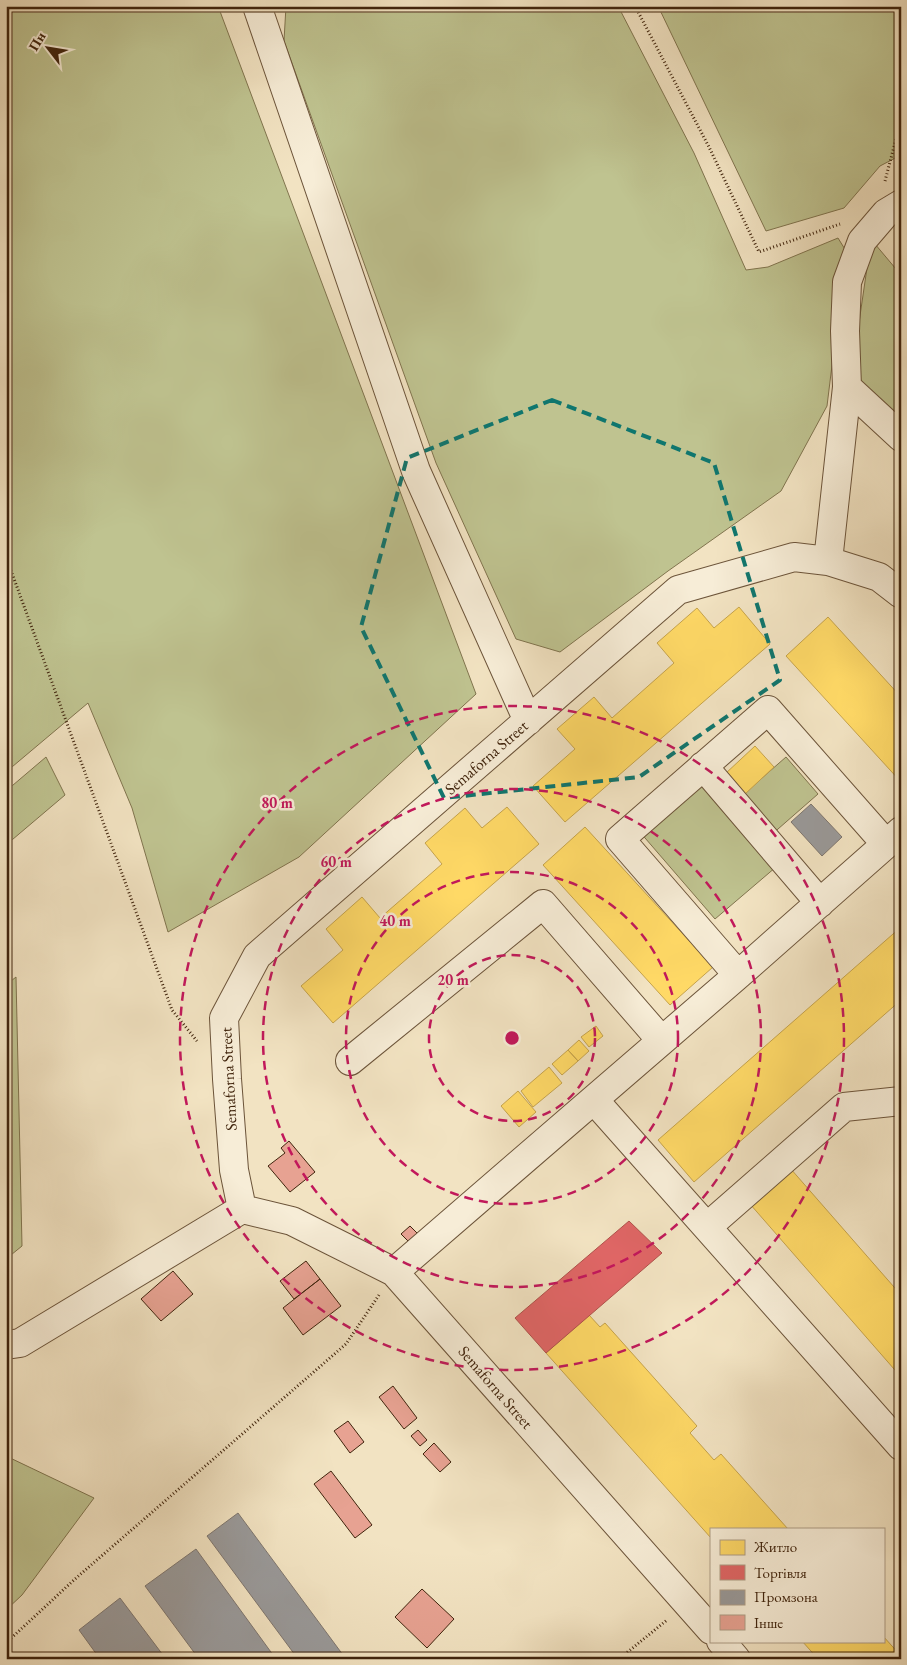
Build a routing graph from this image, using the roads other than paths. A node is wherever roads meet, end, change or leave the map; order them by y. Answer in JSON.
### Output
{"nodes":[{"id":1,"x":257,"y":6,"type":"edge"},
{"id":2,"x":272,"y":6,"type":"edge"},
{"id":3,"x":270,"y":45,"type":"junction"},
{"id":4,"x":901,"y":204,"type":"edge"},
{"id":5,"x":847,"y":386,"type":"junction"},
{"id":6,"x":901,"y":437,"type":"edge"},
{"id":7,"x":828,"y":561,"type":"junction"},
{"id":8,"x":901,"y":594,"type":"edge"},
{"id":9,"x":528,"y":721,"type":"junction"},
{"id":10,"x":703,"y":766,"type":"junction"},
{"id":11,"x":893,"y":838,"type":"edge"},
{"id":12,"x":820,"y":903,"type":"junction"},
{"id":13,"x":738,"y":975,"type":"junction"},
{"id":14,"x":661,"y":1040,"type":"junction"},
{"id":15,"x":350,"y":1061,"type":"dead end"},
{"id":16,"x":594,"y":1100,"type":"junction"},
{"id":17,"x":901,"y":1101,"type":"edge"},
{"id":18,"x":242,"y":1209,"type":"junction"},
{"id":19,"x":707,"y":1227,"type":"junction"},
{"id":20,"x":394,"y":1272,"type":"junction"},
{"id":21,"x":6,"y":1345,"type":"edge"},
{"id":22,"x":901,"y":1446,"type":"edge"},
{"id":23,"x":710,"y":1629,"type":"edge"},
{"id":24,"x":721,"y":1642,"type":"edge"},
{"id":25,"x":736,"y":1659,"type":"edge"}],
"edges":[{"from":1,"to":3,"type":"street"},
{"from":2,"to":3,"type":"street"},
{"from":3,"to":9,"type":"street"},
{"from":4,"to":5,"type":"street"},
{"from":5,"to":6,"type":"street"},
{"from":5,"to":7,"type":"street"},
{"from":7,"to":8,"type":"street","name":"Semaforna Street"},
{"from":7,"to":9,"type":"street","name":"Semaforna Street"},
{"from":9,"to":18,"type":"street","name":"Semaforna Street"},
{"from":10,"to":11,"type":"street"},
{"from":10,"to":12,"type":"street"},
{"from":10,"to":13,"type":"street"},
{"from":11,"to":12,"type":"street"},
{"from":12,"to":13,"type":"street"},
{"from":13,"to":14,"type":"street"},
{"from":14,"to":15,"type":"street"},
{"from":14,"to":16,"type":"street"},
{"from":16,"to":19,"type":"street"},
{"from":16,"to":20,"type":"street"},
{"from":17,"to":19,"type":"street"},
{"from":18,"to":20,"type":"street","name":"Semaforna Street"},
{"from":18,"to":21,"type":"street"},
{"from":19,"to":22,"type":"street"},
{"from":20,"to":23,"type":"street","name":"Semaforna Street"},
{"from":24,"to":25,"type":"street"}]}
